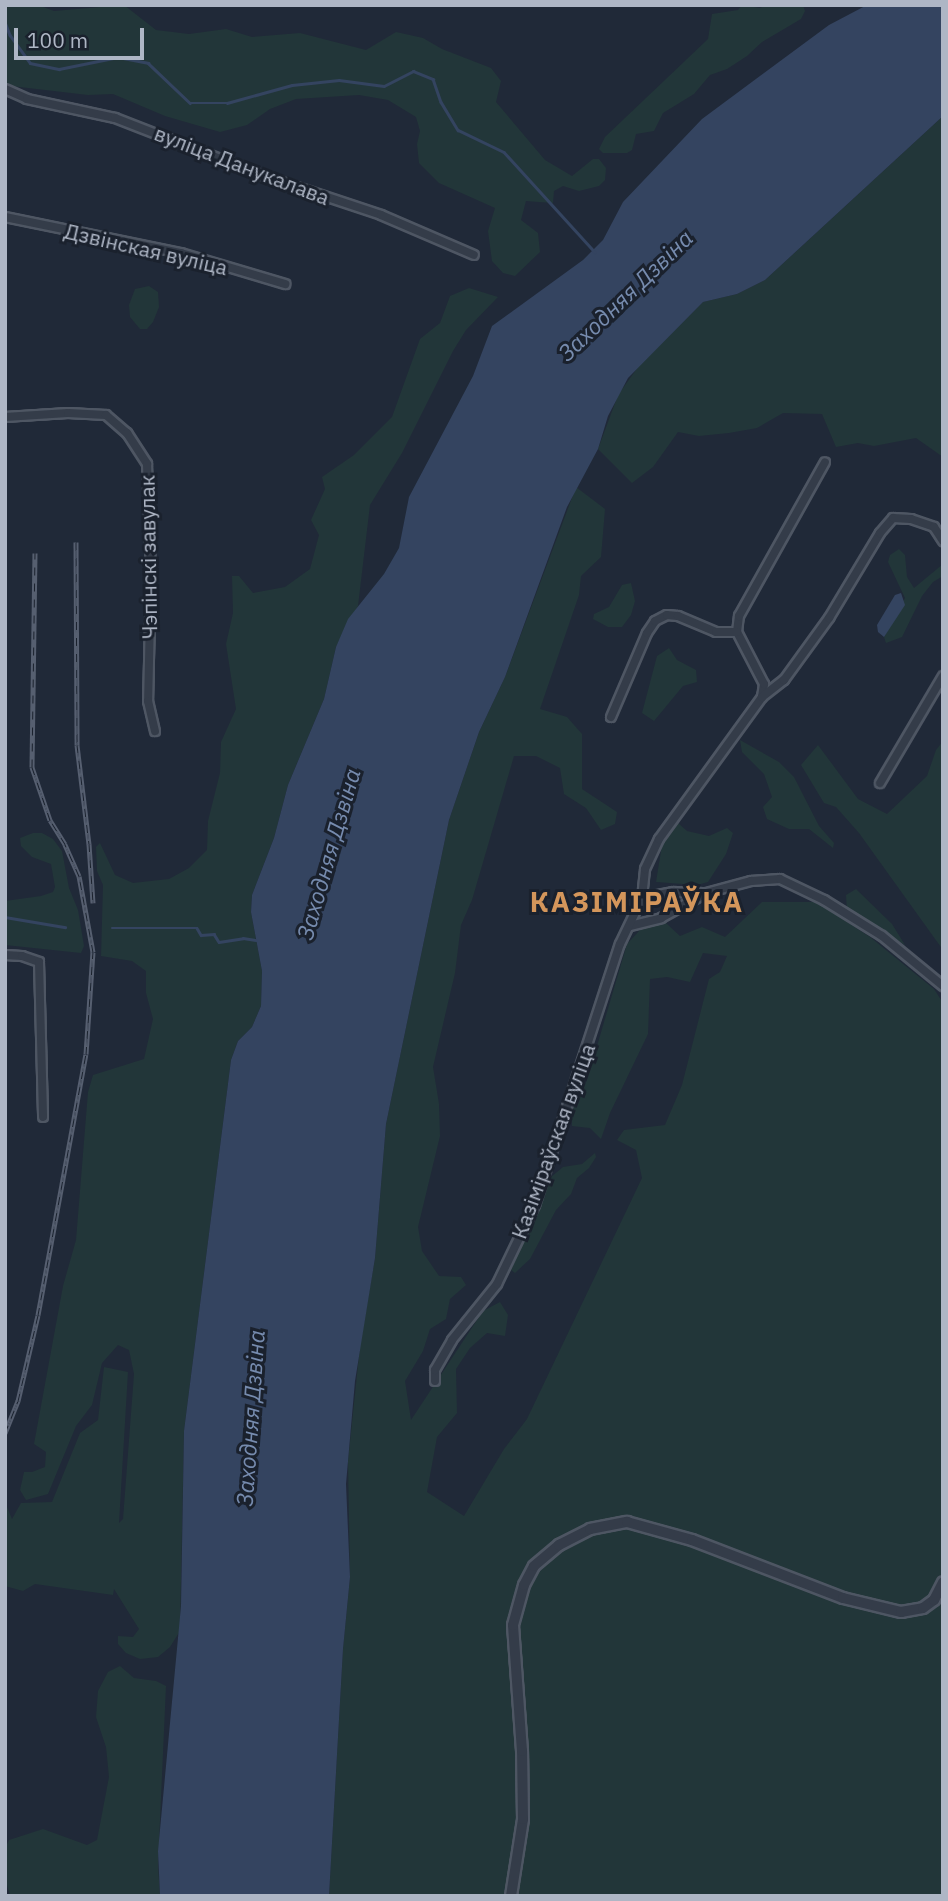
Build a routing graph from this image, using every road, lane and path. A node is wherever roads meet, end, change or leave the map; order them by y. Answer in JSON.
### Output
{"nodes":[{"id":1,"x":5,"y":89,"type":"edge"},
{"id":2,"x":5,"y":217,"type":"edge"},
{"id":3,"x":474,"y":255,"type":"dead end"},
{"id":4,"x":285,"y":284,"type":"dead end"},
{"id":5,"x":5,"y":417,"type":"edge"},
{"id":6,"x":825,"y":462,"type":"dead end"},
{"id":7,"x":943,"y":541,"type":"edge"},
{"id":8,"x":737,"y":632,"type":"junction"},
{"id":9,"x":943,"y":676,"type":"edge"},
{"id":10,"x":762,"y":697,"type":"junction"},
{"id":11,"x":611,"y":716,"type":"dead end"},
{"id":12,"x":155,"y":732,"type":"dead end"},
{"id":13,"x":880,"y":783,"type":"dead end"},
{"id":14,"x":706,"y":893,"type":"junction"},
{"id":15,"x":642,"y":898,"type":"junction"},
{"id":16,"x":630,"y":926,"type":"junction"},
{"id":17,"x":5,"y":955,"type":"edge"},
{"id":18,"x":943,"y":986,"type":"edge"},
{"id":19,"x":43,"y":1117,"type":"dead end"},
{"id":20,"x":435,"y":1381,"type":"dead end"},
{"id":21,"x":943,"y":1582,"type":"edge"},
{"id":22,"x":511,"y":1896,"type":"edge"}],
"edges":[{"from":1,"to":3,"type":"street","name":"вуліца Данукалава"},
{"from":2,"to":4,"type":"street","name":"Дзвінская вуліца"},
{"from":5,"to":12,"type":"street","name":"Чэпінскі завулак"},
{"from":6,"to":8,"type":"street"},
{"from":7,"to":10,"type":"street","name":"Казіміраўская вуліца"},
{"from":8,"to":10,"type":"street"},
{"from":8,"to":11,"type":"street"},
{"from":9,"to":13,"type":"street"},
{"from":10,"to":15,"type":"street","name":"Казіміраўская вуліца"},
{"from":14,"to":15,"type":"street"},
{"from":14,"to":16,"type":"street"},
{"from":14,"to":18,"type":"street"},
{"from":15,"to":16,"type":"street","name":"Казіміраўская вуліца"},
{"from":16,"to":20,"type":"street","name":"Казіміраўская вуліца"},
{"from":17,"to":19,"type":"street"},
{"from":21,"to":22,"type":"street"}]}
